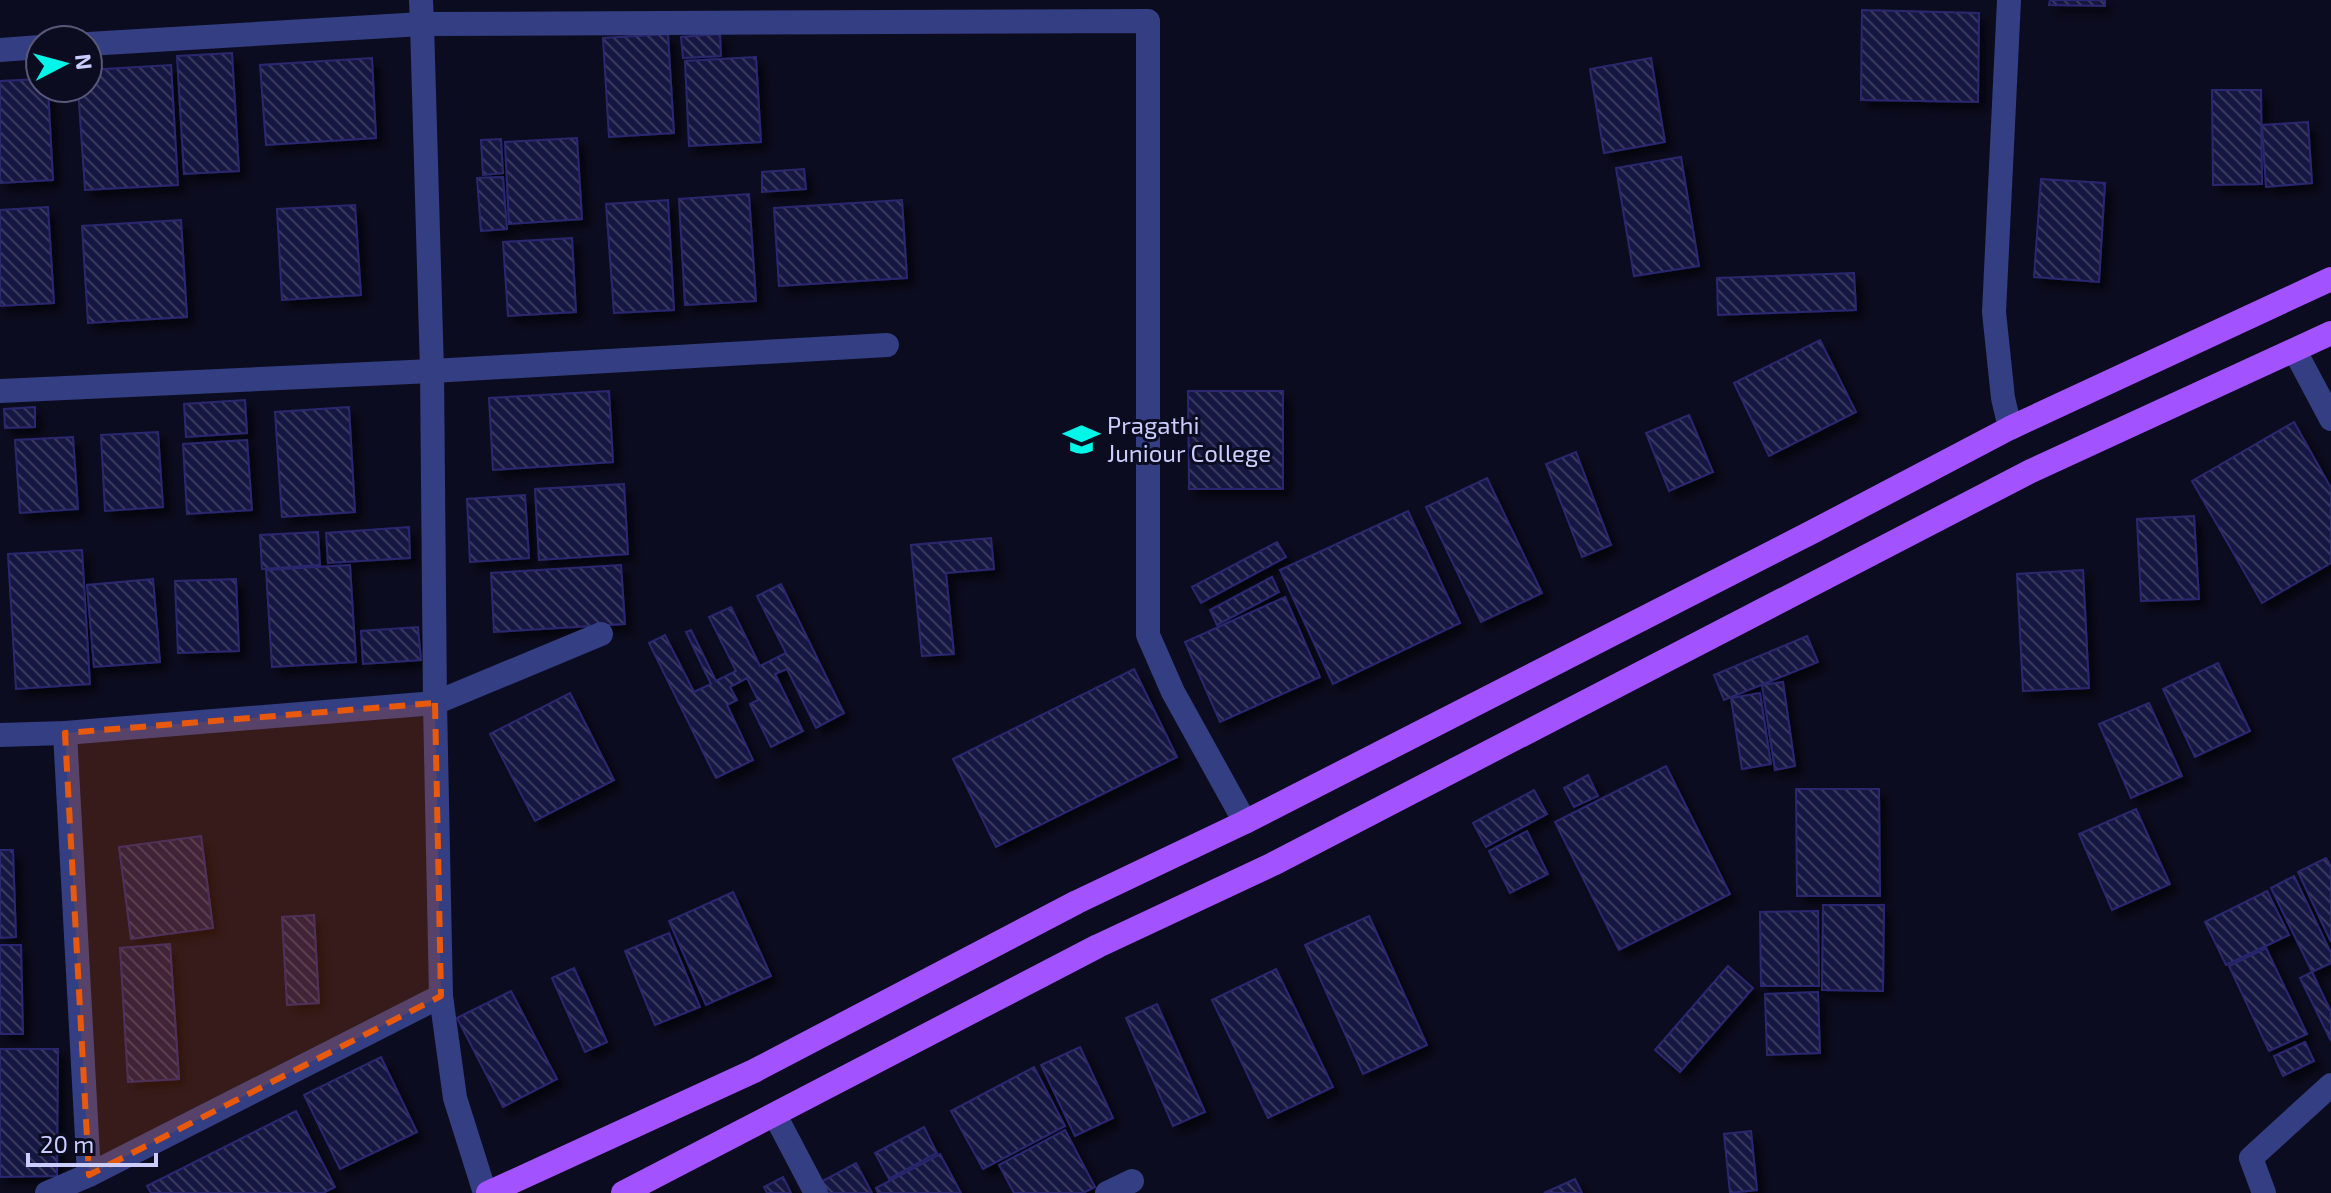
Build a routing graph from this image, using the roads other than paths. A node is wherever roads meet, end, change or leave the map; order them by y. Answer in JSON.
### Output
{"nodes":[{"id":1,"x":2009,"y":0,"type":"edge"},
{"id":2,"x":1147,"y":10,"type":"edge"},
{"id":3,"x":421,"y":12,"type":"edge"},
{"id":4,"x":754,"y":12,"type":"edge"},
{"id":5,"x":104,"y":42,"type":"edge"},
{"id":6,"x":24,"y":48,"type":"edge"},
{"id":7,"x":0,"y":50,"type":"edge"},
{"id":8,"x":2331,"y":279,"type":"edge"},
{"id":9,"x":2331,"y":333,"type":"edge"},
{"id":10,"x":887,"y":345,"type":"dead end"},
{"id":11,"x":2295,"y":351,"type":"junction"},
{"id":12,"x":432,"y":371,"type":"junction"},
{"id":13,"x":0,"y":391,"type":"edge"},
{"id":14,"x":2331,"y":419,"type":"edge"},
{"id":15,"x":2010,"y":428,"type":"junction"},
{"id":16,"x":601,"y":634,"type":"dead end"},
{"id":17,"x":435,"y":703,"type":"junction"},
{"id":18,"x":65,"y":733,"type":"junction"},
{"id":19,"x":0,"y":735,"type":"edge"},
{"id":20,"x":1245,"y":822,"type":"junction"},
{"id":21,"x":441,"y":996,"type":"junction"},
{"id":22,"x":2331,"y":1085,"type":"edge"},
{"id":23,"x":775,"y":1115,"type":"junction"},
{"id":24,"x":89,"y":1175,"type":"junction"},
{"id":25,"x":1132,"y":1181,"type":"dead end"},
{"id":26,"x":47,"y":1193,"type":"edge"},
{"id":27,"x":486,"y":1193,"type":"edge"},
{"id":28,"x":623,"y":1193,"type":"edge"},
{"id":29,"x":816,"y":1193,"type":"edge"},
{"id":30,"x":1107,"y":1193,"type":"edge"},
{"id":31,"x":2264,"y":1193,"type":"edge"}],
"edges":[{"from":1,"to":15,"type":"street"},
{"from":2,"to":4,"type":"street"},
{"from":2,"to":20,"type":"street"},
{"from":3,"to":4,"type":"street"},
{"from":3,"to":5,"type":"street"},
{"from":3,"to":12,"type":"street"},
{"from":6,"to":7,"type":"street"},
{"from":8,"to":15,"type":"main road"},
{"from":9,"to":11,"type":"main road"},
{"from":10,"to":12,"type":"street"},
{"from":11,"to":14,"type":"street"},
{"from":11,"to":23,"type":"main road"},
{"from":12,"to":13,"type":"street"},
{"from":12,"to":17,"type":"street"},
{"from":15,"to":20,"type":"main road"},
{"from":16,"to":17,"type":"street"},
{"from":17,"to":18,"type":"street"},
{"from":17,"to":21,"type":"street"},
{"from":18,"to":19,"type":"street"},
{"from":18,"to":24,"type":"street"},
{"from":20,"to":27,"type":"main road"},
{"from":21,"to":24,"type":"street"},
{"from":21,"to":27,"type":"street"},
{"from":22,"to":31,"type":"street"},
{"from":23,"to":28,"type":"main road"},
{"from":23,"to":29,"type":"street"},
{"from":24,"to":26,"type":"street"},
{"from":25,"to":30,"type":"street"}]}
